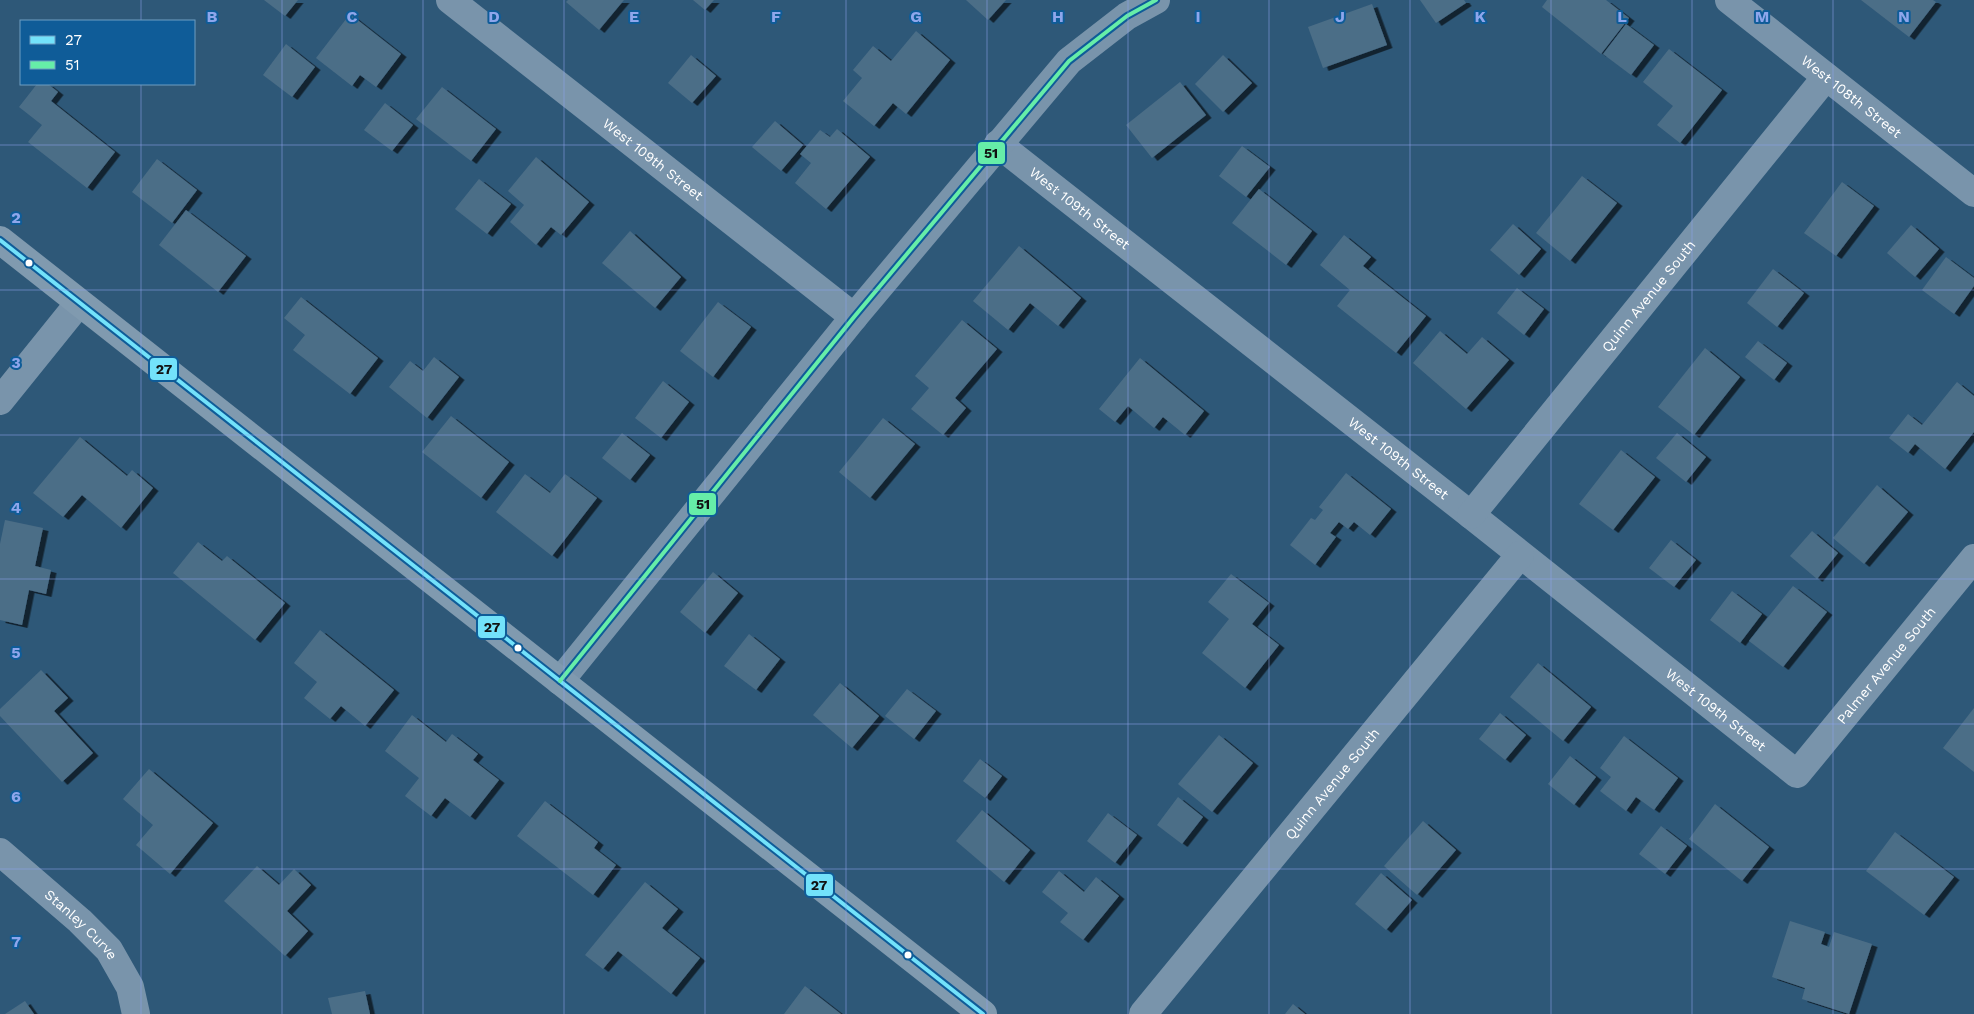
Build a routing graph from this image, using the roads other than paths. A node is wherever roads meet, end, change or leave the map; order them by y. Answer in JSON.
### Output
{"nodes":[{"id":1,"x":1156,"y":0,"type":"edge"},
{"id":2,"x":1729,"y":0,"type":"edge"},
{"id":3,"x":463,"y":4,"type":"edge"},
{"id":4,"x":1826,"y":76,"type":"junction"},
{"id":5,"x":998,"y":144,"type":"junction"},
{"id":6,"x":1974,"y":193,"type":"edge"},
{"id":7,"x":0,"y":240,"type":"edge"},
{"id":8,"x":80,"y":303,"type":"junction"},
{"id":9,"x":854,"y":317,"type":"junction"},
{"id":10,"x":0,"y":401,"type":"edge"},
{"id":11,"x":1471,"y":515,"type":"junction"},
{"id":12,"x":1520,"y":555,"type":"junction"},
{"id":13,"x":1974,"y":558,"type":"edge"},
{"id":14,"x":560,"y":681,"type":"junction"},
{"id":15,"x":1797,"y":774,"type":"joint"},
{"id":16,"x":0,"y":852,"type":"edge"},
{"id":17,"x":974,"y":1011,"type":"edge"},
{"id":18,"x":136,"y":1014,"type":"edge"},
{"id":19,"x":1143,"y":1014,"type":"edge"}],
"edges":[{"from":1,"to":5,"type":"street"},
{"from":2,"to":4,"type":"street","name":"West 108th Street"},
{"from":3,"to":9,"type":"street","name":"West 109th Street"},
{"from":4,"to":6,"type":"street","name":"West 108th Street"},
{"from":4,"to":11,"type":"street","name":"Quinn Avenue South"},
{"from":5,"to":9,"type":"street"},
{"from":5,"to":11,"type":"street","name":"West 109th Street"},
{"from":7,"to":8,"type":"street"},
{"from":8,"to":10,"type":"street"},
{"from":8,"to":14,"type":"street"},
{"from":9,"to":14,"type":"street"},
{"from":11,"to":12,"type":"street","name":"West 109th Street"},
{"from":12,"to":15,"type":"street","name":"West 109th Street"},
{"from":12,"to":19,"type":"street","name":"Quinn Avenue South"},
{"from":13,"to":15,"type":"street","name":"Palmer Avenue South"},
{"from":14,"to":17,"type":"street"},
{"from":16,"to":18,"type":"street","name":"Stanley Curve"}]}
